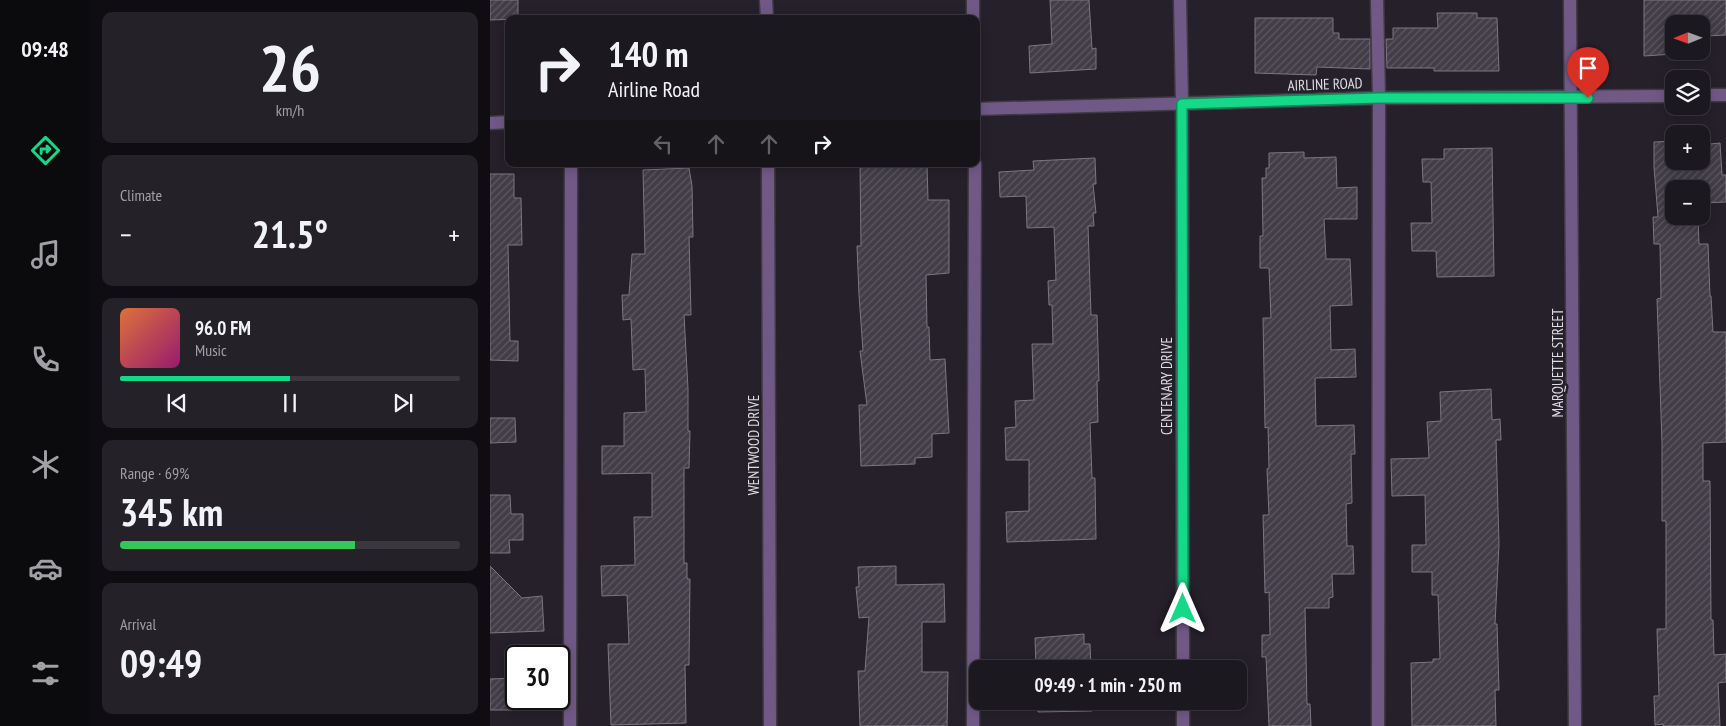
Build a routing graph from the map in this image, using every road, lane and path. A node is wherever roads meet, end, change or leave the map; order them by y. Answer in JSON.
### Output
{"nodes":[{"id":1,"x":766,"y":0,"type":"edge"},
{"id":2,"x":973,"y":0,"type":"edge"},
{"id":3,"x":1180,"y":0,"type":"edge"},
{"id":4,"x":1377,"y":0,"type":"edge"},
{"id":5,"x":1570,"y":0,"type":"edge"},
{"id":6,"x":766,"y":15,"type":"edge"},
{"id":7,"x":973,"y":15,"type":"edge"},
{"id":8,"x":1726,"y":95,"type":"edge"},
{"id":9,"x":1665,"y":96,"type":"edge"},
{"id":10,"x":1710,"y":96,"type":"edge"},
{"id":11,"x":1379,"y":98,"type":"junction"},
{"id":12,"x":1572,"y":98,"type":"junction"},
{"id":13,"x":1182,"y":104,"type":"junction"},
{"id":14,"x":980,"y":110,"type":"edge"},
{"id":15,"x":490,"y":122,"type":"edge"},
{"id":16,"x":505,"y":122,"type":"edge"},
{"id":17,"x":570,"y":167,"type":"edge"},
{"id":18,"x":768,"y":167,"type":"edge"},
{"id":19,"x":975,"y":167,"type":"edge"},
{"id":20,"x":1183,"y":660,"type":"edge"},
{"id":21,"x":1183,"y":710,"type":"edge"},
{"id":22,"x":570,"y":726,"type":"edge"},
{"id":23,"x":770,"y":726,"type":"edge"},
{"id":24,"x":973,"y":726,"type":"edge"},
{"id":25,"x":1183,"y":726,"type":"edge"},
{"id":26,"x":1378,"y":726,"type":"edge"},
{"id":27,"x":1575,"y":726,"type":"edge"}],
"edges":[{"from":1,"to":6,"type":"street"},
{"from":2,"to":7,"type":"street"},
{"from":3,"to":13,"type":"street","name":"CENTENARY DRIVE"},
{"from":4,"to":11,"type":"street"},
{"from":5,"to":12,"type":"street","name":"MARQUETTE STREET"},
{"from":8,"to":10,"type":"street"},
{"from":9,"to":12,"type":"street","name":"AIRLINE ROAD"},
{"from":11,"to":12,"type":"street","name":"AIRLINE ROAD"},
{"from":11,"to":13,"type":"street","name":"AIRLINE ROAD"},
{"from":11,"to":26,"type":"street"},
{"from":12,"to":27,"type":"street","name":"MARQUETTE STREET"},
{"from":13,"to":14,"type":"street","name":"AIRLINE ROAD"},
{"from":13,"to":20,"type":"street","name":"CENTENARY DRIVE"},
{"from":15,"to":16,"type":"street"},
{"from":17,"to":22,"type":"street"},
{"from":18,"to":23,"type":"street","name":"WENTWOOD DRIVE"},
{"from":19,"to":24,"type":"street"},
{"from":21,"to":25,"type":"street"}]}
